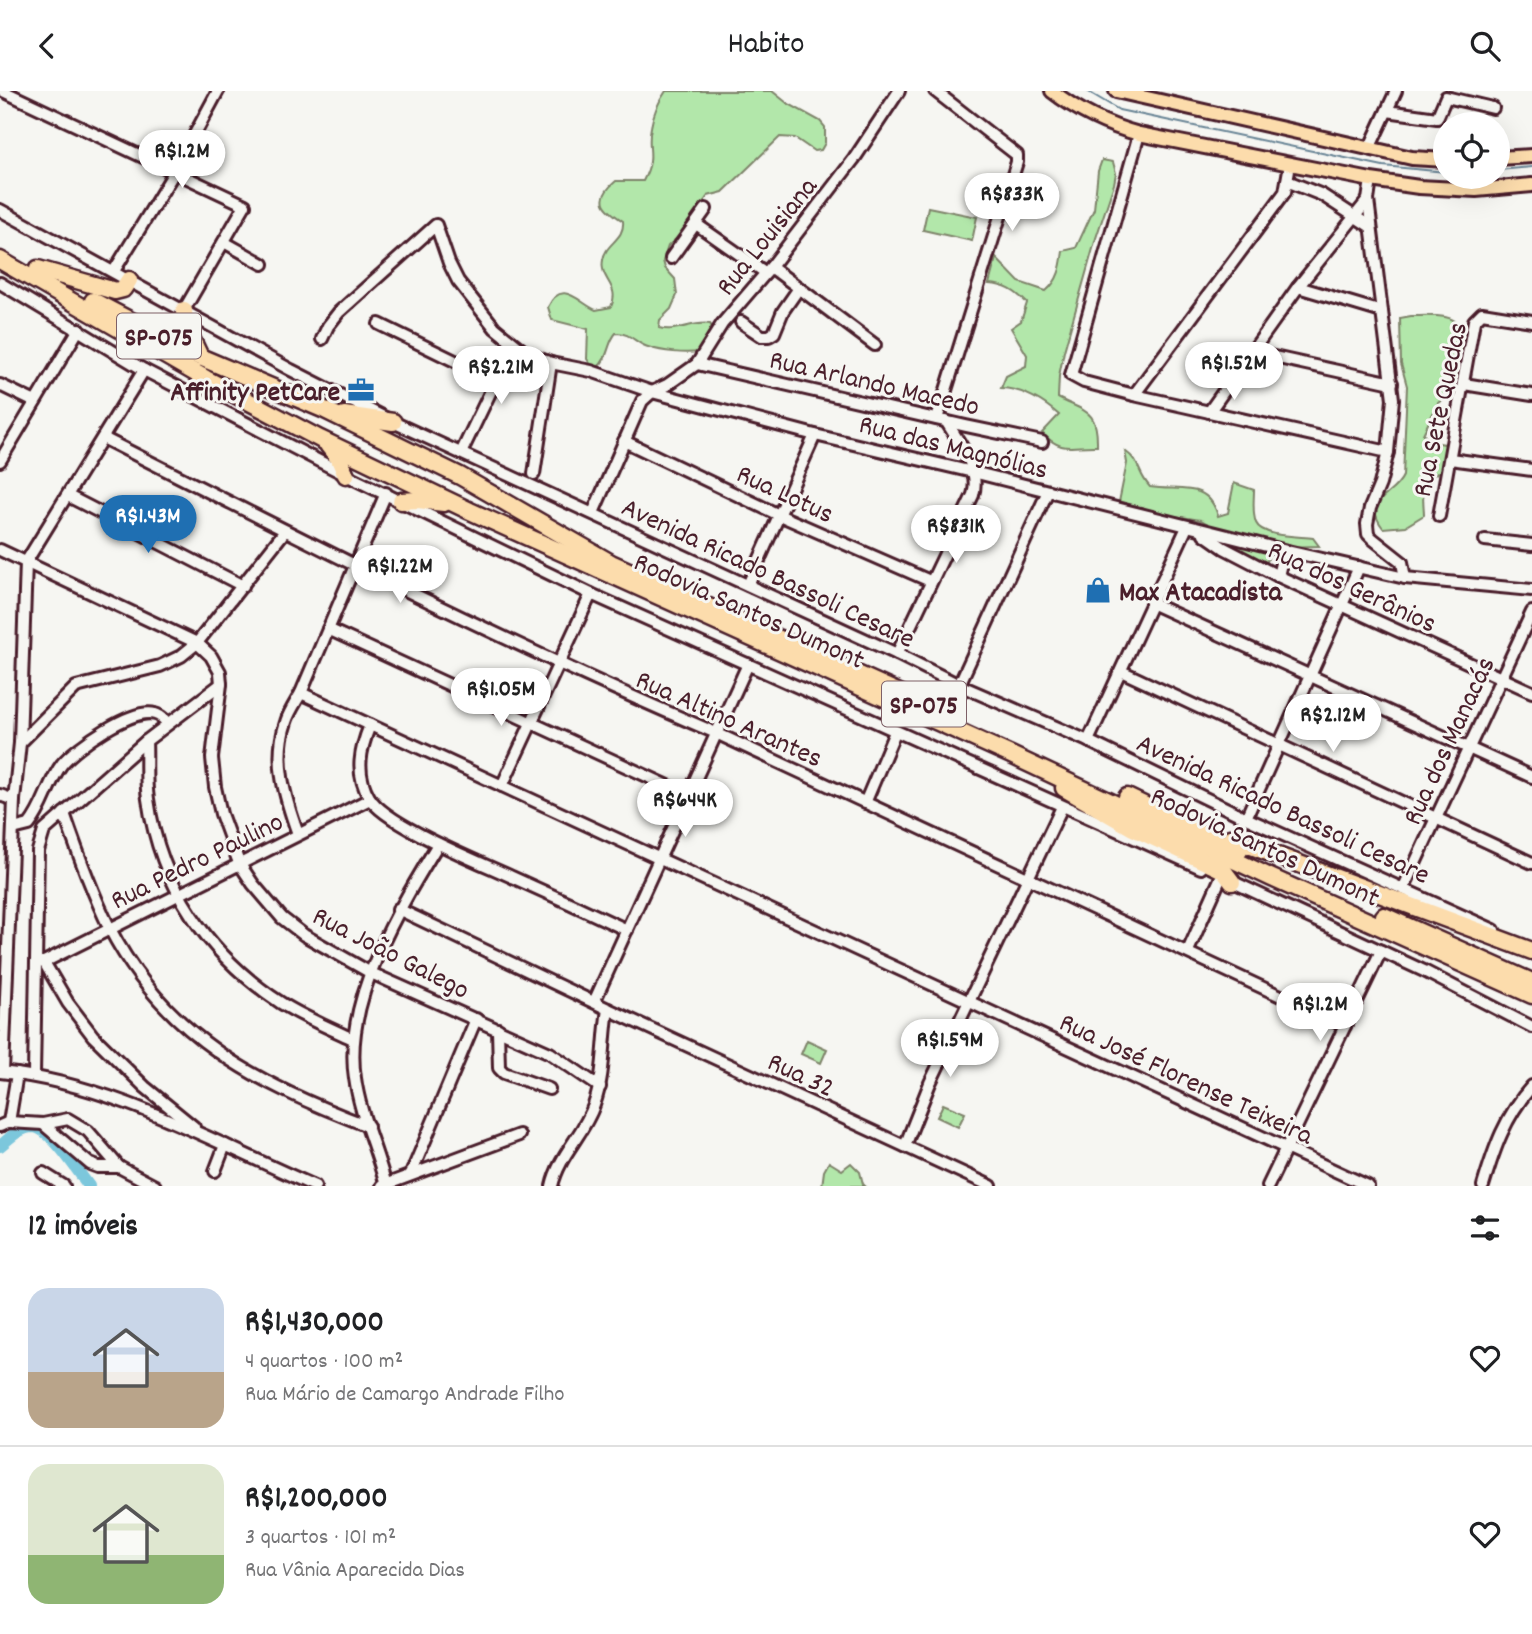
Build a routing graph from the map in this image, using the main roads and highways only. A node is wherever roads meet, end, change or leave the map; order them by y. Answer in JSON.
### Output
{"nodes":[{"id":1,"x":1052,"y":91,"type":"edge"},
{"id":2,"x":1116,"y":91,"type":"edge"},
{"id":3,"x":1532,"y":156,"type":"edge"},
{"id":4,"x":1510,"y":157,"type":"edge"},
{"id":5,"x":1433,"y":159,"type":"edge"},
{"id":6,"x":1532,"y":185,"type":"edge"},
{"id":7,"x":0,"y":248,"type":"edge"},
{"id":8,"x":0,"y":260,"type":"edge"},
{"id":9,"x":38,"y":269,"type":"junction"},
{"id":10,"x":129,"y":279,"type":"road end"},
{"id":11,"x":184,"y":310,"type":"road end"},
{"id":12,"x":200,"y":357,"type":"junction"},
{"id":13,"x":325,"y":410,"type":"junction"},
{"id":14,"x":393,"y":422,"type":"road end"},
{"id":15,"x":320,"y":439,"type":"junction"},
{"id":16,"x":345,"y":475,"type":"road end"},
{"id":17,"x":394,"y":497,"type":"road end"},
{"id":18,"x":470,"y":511,"type":"junction"},
{"id":19,"x":1012,"y":755,"type":"junction"},
{"id":20,"x":1202,"y":832,"type":"junction"},
{"id":21,"x":1227,"y":879,"type":"road end"},
{"id":22,"x":1532,"y":949,"type":"edge"},
{"id":23,"x":1532,"y":982,"type":"edge"},
{"id":24,"x":1532,"y":995,"type":"edge"}],
"edges":[{"from":1,"to":6,"type":"main road"},
{"from":2,"to":5,"type":"main road"},
{"from":3,"to":4,"type":"main road"},
{"from":7,"to":9,"type":"highway","name":"Rodovia Santos Dumont","number":"SP-075"},
{"from":8,"to":15,"type":"highway","name":"Rodovia Santos Dumont","number":"SP-075"},
{"from":9,"to":10,"type":"highway"},
{"from":9,"to":12,"type":"highway","name":"Rodovia Santos Dumont","number":"SP-075"},
{"from":11,"to":12,"type":"highway"},
{"from":12,"to":13,"type":"highway","name":"Rodovia Santos Dumont","number":"SP-075"},
{"from":13,"to":14,"type":"highway"},
{"from":13,"to":20,"type":"highway","name":"Rodovia Santos Dumont","number":"SP-075"},
{"from":15,"to":16,"type":"highway"},
{"from":15,"to":18,"type":"highway","name":"Rodovia Santos Dumont","number":"SP-075"},
{"from":17,"to":18,"type":"highway"},
{"from":18,"to":19,"type":"highway","name":"Rodovia Santos Dumont","number":"SP-075"},
{"from":19,"to":21,"type":"highway"},
{"from":19,"to":24,"type":"highway","name":"Rodovia Santos Dumont","number":"SP-075"},
{"from":20,"to":22,"type":"highway"},
{"from":20,"to":23,"type":"highway","name":"Rodovia Santos Dumont","number":"SP-075"}]}
